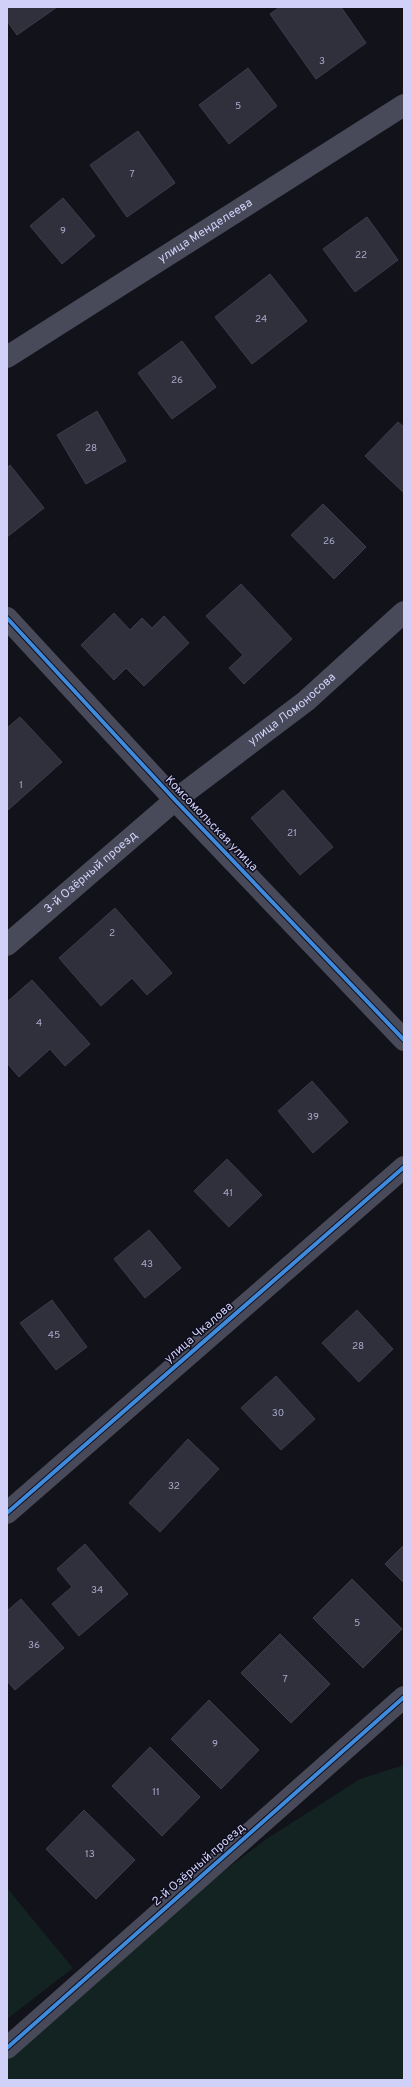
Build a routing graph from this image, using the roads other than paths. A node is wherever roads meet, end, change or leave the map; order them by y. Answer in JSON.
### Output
{"nodes":[{"id":1,"x":404,"y":104,"type":"edge"},
{"id":2,"x":7,"y":357,"type":"edge"},
{"id":3,"x":404,"y":612,"type":"edge"},
{"id":4,"x":7,"y":618,"type":"edge"},
{"id":5,"x":175,"y":800,"type":"junction"},
{"id":6,"x":7,"y":945,"type":"edge"},
{"id":7,"x":404,"y":1040,"type":"edge"},
{"id":8,"x":404,"y":1167,"type":"edge"},
{"id":9,"x":7,"y":1513,"type":"edge"},
{"id":10,"x":404,"y":1697,"type":"edge"},
{"id":11,"x":7,"y":2048,"type":"edge"}],
"edges":[{"from":1,"to":2,"type":"street","name":"улица Менделеева"},
{"from":3,"to":5,"type":"street","name":"улица Ломоносова"},
{"from":4,"to":5,"type":"street","name":"Комсомольская улица"},
{"from":5,"to":6,"type":"street","name":"3-й Озёрный проезд"},
{"from":5,"to":7,"type":"street","name":"Комсомольская улица"},
{"from":8,"to":9,"type":"street","name":"улица Чкалова"},
{"from":10,"to":11,"type":"street","name":"2-й Озёрный проезд"}]}
